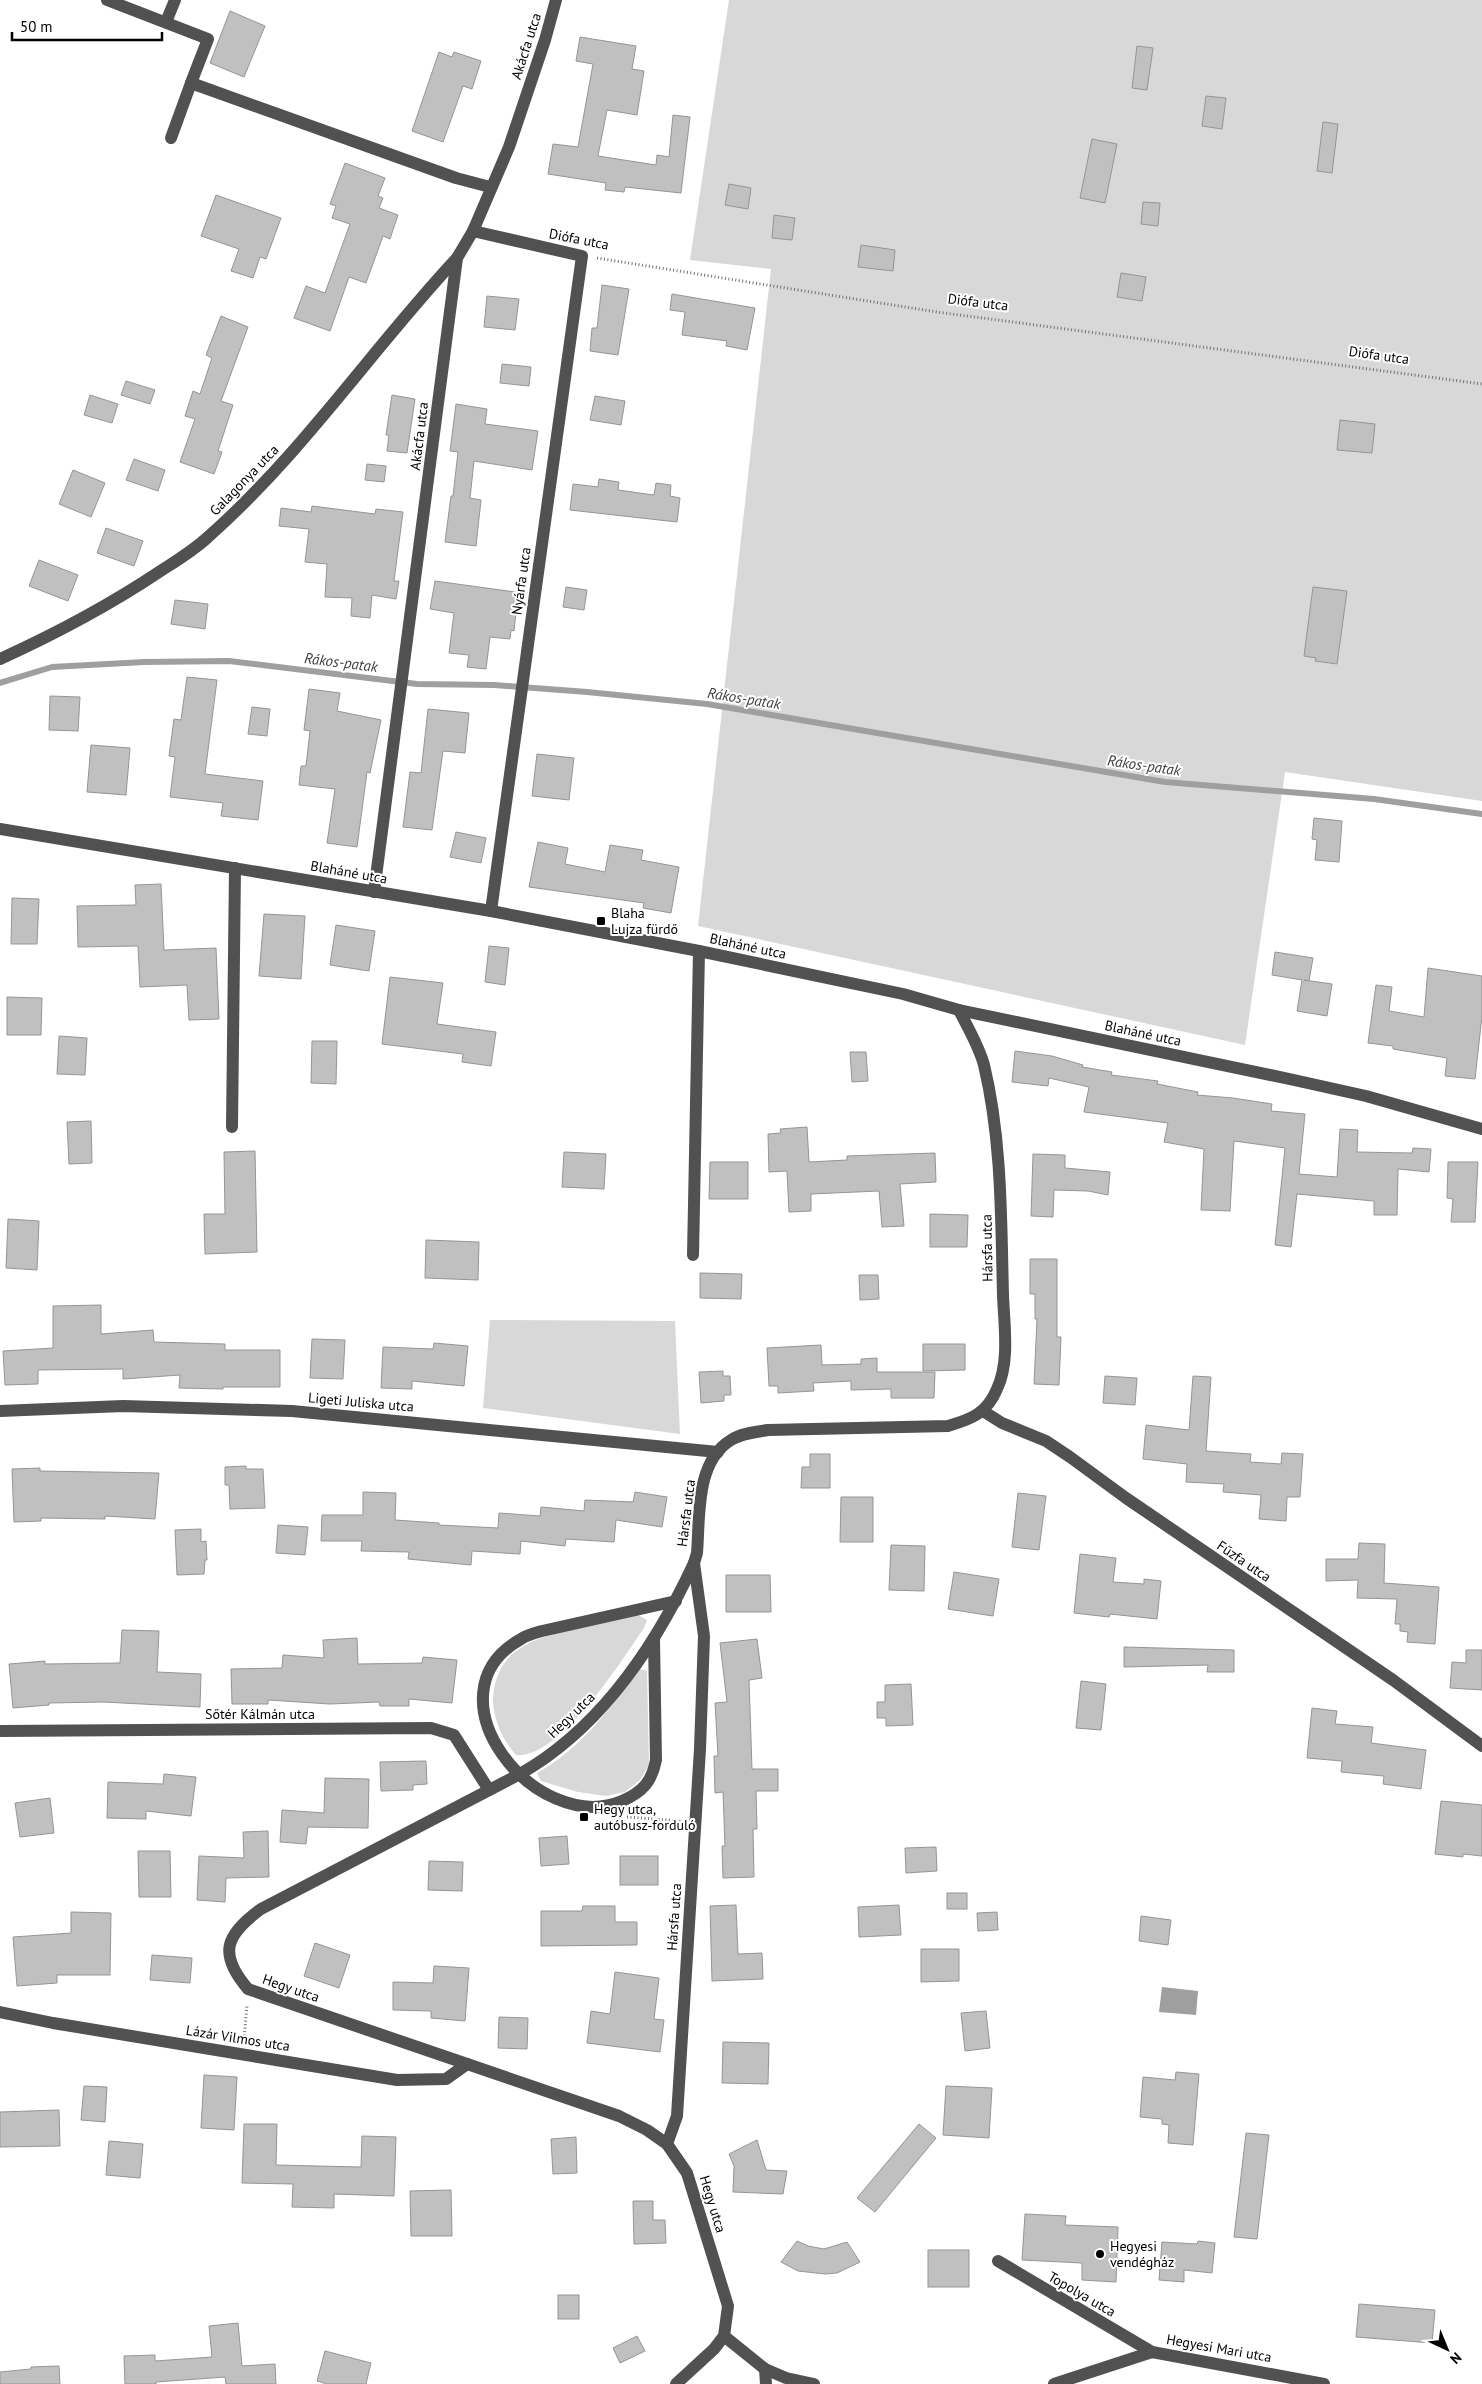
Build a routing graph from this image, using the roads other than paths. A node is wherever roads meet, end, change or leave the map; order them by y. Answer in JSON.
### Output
{"nodes":[{"id":1,"x":107,"y":0,"type":"edge"},
{"id":2,"x":175,"y":0,"type":"edge"},
{"id":3,"x":556,"y":0,"type":"edge"},
{"id":4,"x":166,"y":22,"type":"junction"},
{"id":5,"x":191,"y":83,"type":"junction"},
{"id":6,"x":171,"y":138,"type":"dead end"},
{"id":7,"x":490,"y":187,"type":"junction"},
{"id":8,"x":473,"y":231,"type":"junction"},
{"id":9,"x":582,"y":256,"type":"joint"},
{"id":10,"x":457,"y":258,"type":"junction"},
{"id":11,"x":0,"y":659,"type":"edge"},
{"id":12,"x":0,"y":828,"type":"edge"},
{"id":13,"x":235,"y":868,"type":"junction"},
{"id":14,"x":374,"y":892,"type":"junction"},
{"id":15,"x":491,"y":911,"type":"junction"},
{"id":16,"x":699,"y":951,"type":"junction"},
{"id":17,"x":959,"y":1010,"type":"junction"},
{"id":18,"x":232,"y":1127,"type":"dead end"},
{"id":19,"x":1482,"y":1129,"type":"edge"},
{"id":20,"x":694,"y":1254,"type":"dead end"},
{"id":21,"x":0,"y":1410,"type":"edge"},
{"id":22,"x":984,"y":1411,"type":"junction"},
{"id":23,"x":718,"y":1452,"type":"junction"},
{"id":24,"x":694,"y":1562,"type":"junction"},
{"id":25,"x":676,"y":1601,"type":"junction"},
{"id":26,"x":654,"y":1639,"type":"junction"},
{"id":27,"x":0,"y":1730,"type":"edge"},
{"id":28,"x":1482,"y":1746,"type":"edge"},
{"id":29,"x":520,"y":1774,"type":"junction"},
{"id":30,"x":489,"y":1790,"type":"junction"},
{"id":31,"x":0,"y":2012,"type":"edge"},
{"id":32,"x":467,"y":2064,"type":"junction"},
{"id":33,"x":667,"y":2144,"type":"junction"},
{"id":34,"x":998,"y":2261,"type":"dead end"},
{"id":35,"x":724,"y":2336,"type":"junction"},
{"id":36,"x":1152,"y":2352,"type":"junction"},
{"id":37,"x":765,"y":2368,"type":"junction"},
{"id":38,"x":676,"y":2384,"type":"edge"},
{"id":39,"x":766,"y":2384,"type":"edge"},
{"id":40,"x":814,"y":2384,"type":"edge"},
{"id":41,"x":1054,"y":2384,"type":"edge"},
{"id":42,"x":1324,"y":2384,"type":"edge"}],
"edges":[{"from":1,"to":4,"type":"street"},
{"from":2,"to":4,"type":"street"},
{"from":3,"to":7,"type":"street","name":"Akácfa utca"},
{"from":4,"to":5,"type":"street"},
{"from":5,"to":6,"type":"street"},
{"from":5,"to":7,"type":"street"},
{"from":7,"to":8,"type":"street","name":"Akácfa utca"},
{"from":8,"to":9,"type":"street","name":"Diófa utca"},
{"from":8,"to":10,"type":"street","name":"Akácfa utca"},
{"from":9,"to":15,"type":"street","name":"Nyárfa utca"},
{"from":10,"to":11,"type":"street","name":"Galagonya utca"},
{"from":10,"to":14,"type":"street","name":"Akácfa utca"},
{"from":12,"to":13,"type":"street","name":"Blaháné utca"},
{"from":13,"to":14,"type":"street","name":"Blaháné utca"},
{"from":13,"to":18,"type":"street"},
{"from":14,"to":15,"type":"street","name":"Blaháné utca"},
{"from":15,"to":16,"type":"street","name":"Blaháné utca"},
{"from":16,"to":17,"type":"street","name":"Blaháné utca"},
{"from":16,"to":20,"type":"street"},
{"from":17,"to":19,"type":"street","name":"Blaháné utca"},
{"from":17,"to":22,"type":"street","name":"Hársfa utca"},
{"from":21,"to":23,"type":"street","name":"Ligeti Juliska utca"},
{"from":22,"to":23,"type":"street","name":"Hársfa utca"},
{"from":22,"to":28,"type":"street","name":"Fűzfa utca"},
{"from":23,"to":24,"type":"street","name":"Hársfa utca"},
{"from":24,"to":25,"type":"street","name":"Hegy utca"},
{"from":24,"to":33,"type":"street","name":"Hársfa utca"},
{"from":25,"to":26,"type":"street","name":"Hegy utca"},
{"from":25,"to":29,"type":"street"},
{"from":26,"to":29,"type":"street","name":"Hegy utca"},
{"from":26,"to":29,"type":"street"},
{"from":27,"to":30,"type":"street","name":"Sőtér Kálmán utca"},
{"from":29,"to":30,"type":"street","name":"Hegy utca"},
{"from":30,"to":32,"type":"street","name":"Hegy utca"},
{"from":31,"to":32,"type":"street","name":"Lázár Vilmos utca"},
{"from":32,"to":33,"type":"street","name":"Hegy utca"},
{"from":33,"to":35,"type":"street","name":"Hegy utca"},
{"from":34,"to":36,"type":"street","name":"Topolya utca"},
{"from":35,"to":37,"type":"street"},
{"from":35,"to":38,"type":"street"},
{"from":36,"to":41,"type":"street","name":"Hegyesi Mari utca"},
{"from":36,"to":42,"type":"street","name":"Hegyesi Mari utca"},
{"from":37,"to":39,"type":"street"},
{"from":37,"to":40,"type":"street"}]}
